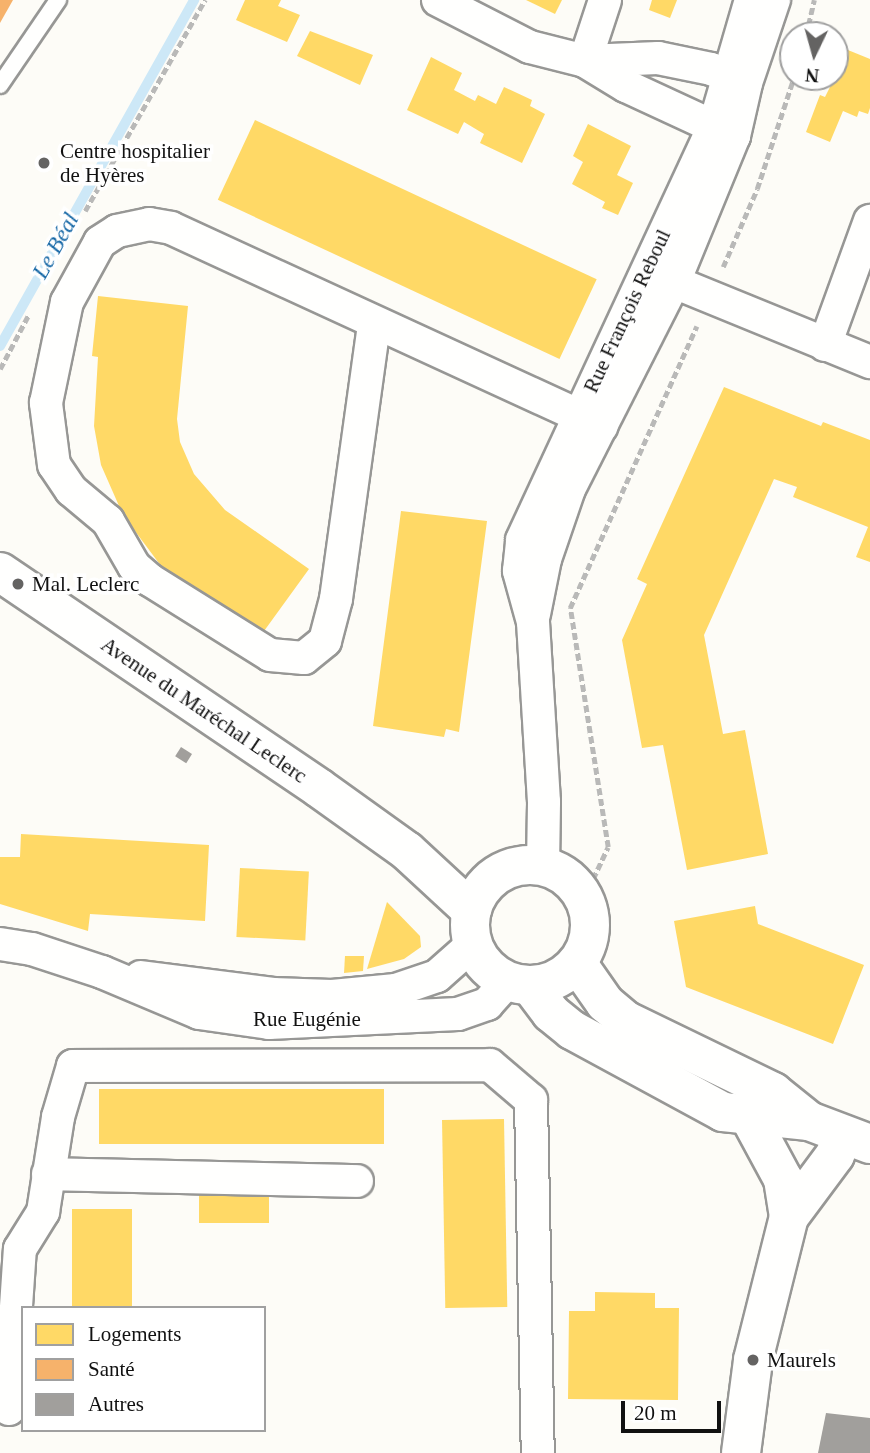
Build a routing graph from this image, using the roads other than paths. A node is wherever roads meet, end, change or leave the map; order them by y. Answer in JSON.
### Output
{"nodes":[{"id":1,"x":58,"y":0,"type":"edge"},
{"id":2,"x":438,"y":0,"type":"edge"},
{"id":3,"x":605,"y":0,"type":"edge"},
{"id":4,"x":751,"y":0,"type":"edge"},
{"id":5,"x":774,"y":0,"type":"edge"},
{"id":6,"x":585,"y":61,"type":"junction"},
{"id":7,"x":736,"y":79,"type":"junction"},
{"id":8,"x":0,"y":85,"type":"edge"},
{"id":9,"x":724,"y":131,"type":"junction"},
{"id":10,"x":870,"y":221,"type":"edge"},
{"id":11,"x":674,"y":282,"type":"junction"},
{"id":12,"x":374,"y":325,"type":"junction"},
{"id":13,"x":825,"y":345,"type":"junction"},
{"id":14,"x":870,"y":362,"type":"edge"},
{"id":15,"x":590,"y":421,"type":"junction"},
{"id":16,"x":0,"y":572,"type":"edge"},
{"id":17,"x":407,"y":851,"type":"junction"},
{"id":18,"x":543,"y":867,"type":"junction"},
{"id":19,"x":498,"y":875,"type":"junction"},
{"id":20,"x":473,"y":927,"type":"junction"},
{"id":21,"x":0,"y":944,"type":"edge"},
{"id":22,"x":577,"y":963,"type":"junction"},
{"id":23,"x":102,"y":972,"type":"junction"},
{"id":24,"x":519,"y":983,"type":"junction"},
{"id":25,"x":736,"y":1076,"type":"junction"},
{"id":26,"x":737,"y":1115,"type":"junction"},
{"id":27,"x":840,"y":1133,"type":"edge"},
{"id":28,"x":48,"y":1174,"type":"junction"},
{"id":29,"x":783,"y":1179,"type":"junction"},
{"id":30,"x":357,"y":1181,"type":"dead end"},
{"id":31,"x":789,"y":1217,"type":"junction"},
{"id":32,"x":9,"y":1409,"type":"dead end"},
{"id":33,"x":538,"y":1453,"type":"edge"},
{"id":34,"x":741,"y":1453,"type":"edge"}],
"edges":[{"from":1,"to":8,"type":"lane"},
{"from":2,"to":6,"type":"street"},
{"from":3,"to":6,"type":"street"},
{"from":4,"to":7,"type":"street","name":"Rue François Reboul"},
{"from":5,"to":7,"type":"street","name":"Rue François Reboul"},
{"from":6,"to":7,"type":"street"},
{"from":6,"to":9,"type":"street"},
{"from":7,"to":9,"type":"street","name":"Rue François Reboul"},
{"from":9,"to":11,"type":"street","name":"Rue François Reboul"},
{"from":9,"to":15,"type":"street","name":"Rue François Reboul"},
{"from":10,"to":13,"type":"street"},
{"from":11,"to":13,"type":"street"},
{"from":11,"to":15,"type":"street","name":"Rue François Reboul"},
{"from":12,"to":12,"type":"street"},
{"from":12,"to":15,"type":"street"},
{"from":13,"to":14,"type":"street"},
{"from":15,"to":18,"type":"street","name":"Rue François Reboul"},
{"from":16,"to":17,"type":"street","name":"Avenue du Maréchal Leclerc"},
{"from":17,"to":19,"type":"street","name":"Avenue du Maréchal Leclerc"},
{"from":17,"to":20,"type":"street","name":"Avenue du Maréchal Leclerc"},
{"from":18,"to":19,"type":"street"},
{"from":18,"to":22,"type":"street"},
{"from":19,"to":20,"type":"street"},
{"from":20,"to":23,"type":"street","name":"Rue Eugénie"},
{"from":20,"to":24,"type":"street"},
{"from":21,"to":23,"type":"street","name":"Rue Eugénie"},
{"from":22,"to":24,"type":"street"},
{"from":22,"to":25,"type":"street"},
{"from":23,"to":24,"type":"street","name":"Rue Eugénie"},
{"from":24,"to":26,"type":"street"},
{"from":25,"to":26,"type":"street"},
{"from":25,"to":27,"type":"street"},
{"from":26,"to":27,"type":"street"},
{"from":26,"to":29,"type":"street"},
{"from":27,"to":29,"type":"street"},
{"from":27,"to":31,"type":"street"},
{"from":28,"to":30,"type":"street"},
{"from":28,"to":32,"type":"street"},
{"from":28,"to":33,"type":"street"},
{"from":29,"to":31,"type":"street"},
{"from":31,"to":34,"type":"street"}]}
